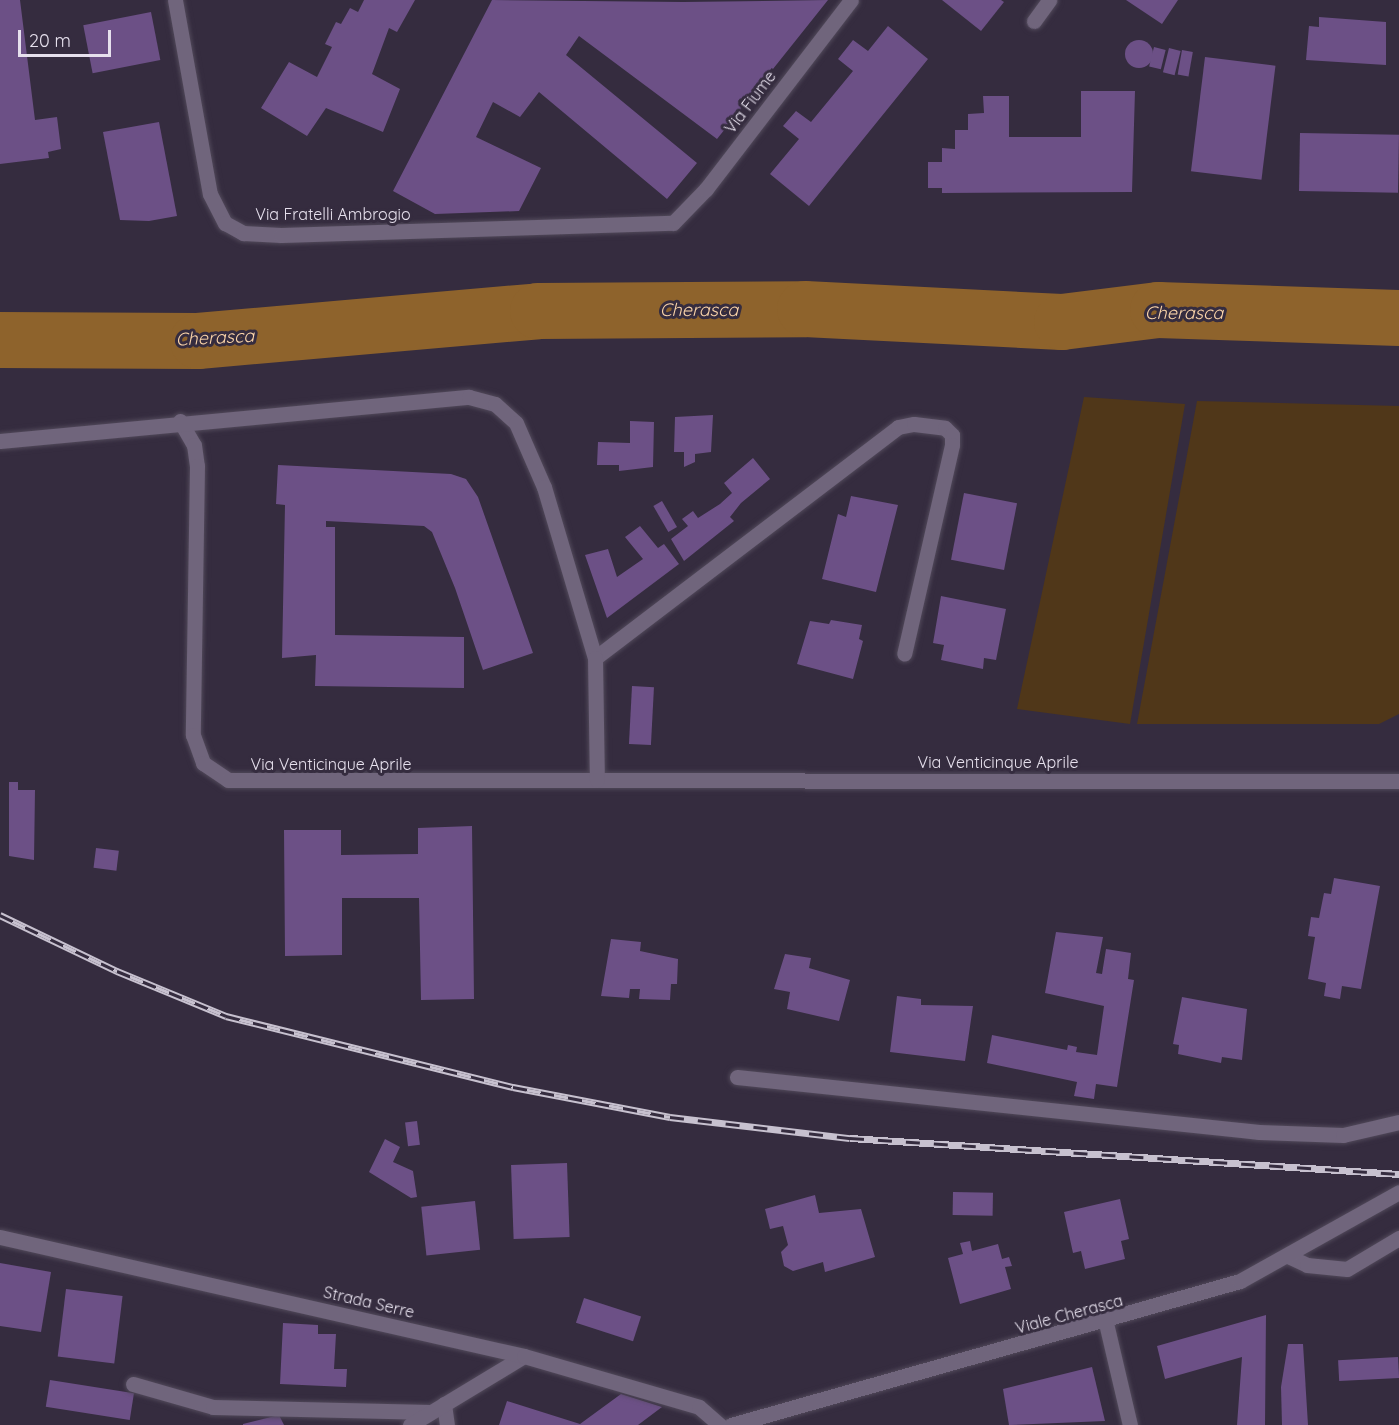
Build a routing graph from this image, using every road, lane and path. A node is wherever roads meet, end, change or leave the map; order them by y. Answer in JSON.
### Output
{"nodes":[{"id":1,"x":175,"y":0,"type":"edge"},
{"id":2,"x":851,"y":0,"type":"edge"},
{"id":3,"x":1049,"y":0,"type":"edge"},
{"id":4,"x":1034,"y":21,"type":"dead end"},
{"id":5,"x":673,"y":223,"type":"joint"},
{"id":6,"x":180,"y":421,"type":"junction"},
{"id":7,"x":0,"y":441,"type":"edge"},
{"id":8,"x":904,"y":654,"type":"dead end"},
{"id":9,"x":595,"y":658,"type":"junction"},
{"id":10,"x":597,"y":780,"type":"junction"},
{"id":11,"x":1399,"y":781,"type":"edge"},
{"id":12,"x":737,"y":1077,"type":"dead end"},
{"id":13,"x":1399,"y":1122,"type":"edge"},
{"id":14,"x":1399,"y":1192,"type":"edge"},
{"id":15,"x":0,"y":1237,"type":"edge"},
{"id":16,"x":1399,"y":1238,"type":"edge"},
{"id":17,"x":1290,"y":1257,"type":"junction"},
{"id":18,"x":1106,"y":1323,"type":"junction"},
{"id":19,"x":524,"y":1356,"type":"junction"},
{"id":20,"x":133,"y":1384,"type":"dead end"},
{"id":21,"x":438,"y":1408,"type":"junction"},
{"id":22,"x":410,"y":1425,"type":"edge"},
{"id":23,"x":447,"y":1425,"type":"edge"},
{"id":24,"x":720,"y":1425,"type":"edge"},
{"id":25,"x":731,"y":1425,"type":"edge"},
{"id":26,"x":1130,"y":1425,"type":"edge"}],
"edges":[{"from":1,"to":5,"type":"street","name":"Via Fratelli Ambrogio"},
{"from":2,"to":5,"type":"street","name":"Via Fiume"},
{"from":3,"to":4,"type":"street"},
{"from":6,"to":7,"type":"street"},
{"from":6,"to":9,"type":"street"},
{"from":6,"to":10,"type":"street","name":"Via Venticinque Aprile"},
{"from":8,"to":9,"type":"street"},
{"from":9,"to":10,"type":"street"},
{"from":10,"to":11,"type":"street","name":"Via Venticinque Aprile"},
{"from":12,"to":13,"type":"street"},
{"from":14,"to":17,"type":"street","name":"Viale Cherasca"},
{"from":15,"to":19,"type":"street","name":"Strada Serre"},
{"from":16,"to":17,"type":"street"},
{"from":17,"to":18,"type":"street","name":"Viale Cherasca"},
{"from":18,"to":25,"type":"street","name":"Viale Cherasca"},
{"from":18,"to":26,"type":"street"},
{"from":19,"to":21,"type":"street"},
{"from":19,"to":24,"type":"street","name":"Strada Serre"},
{"from":20,"to":21,"type":"street"},
{"from":21,"to":22,"type":"street"},
{"from":21,"to":23,"type":"street"}]}
